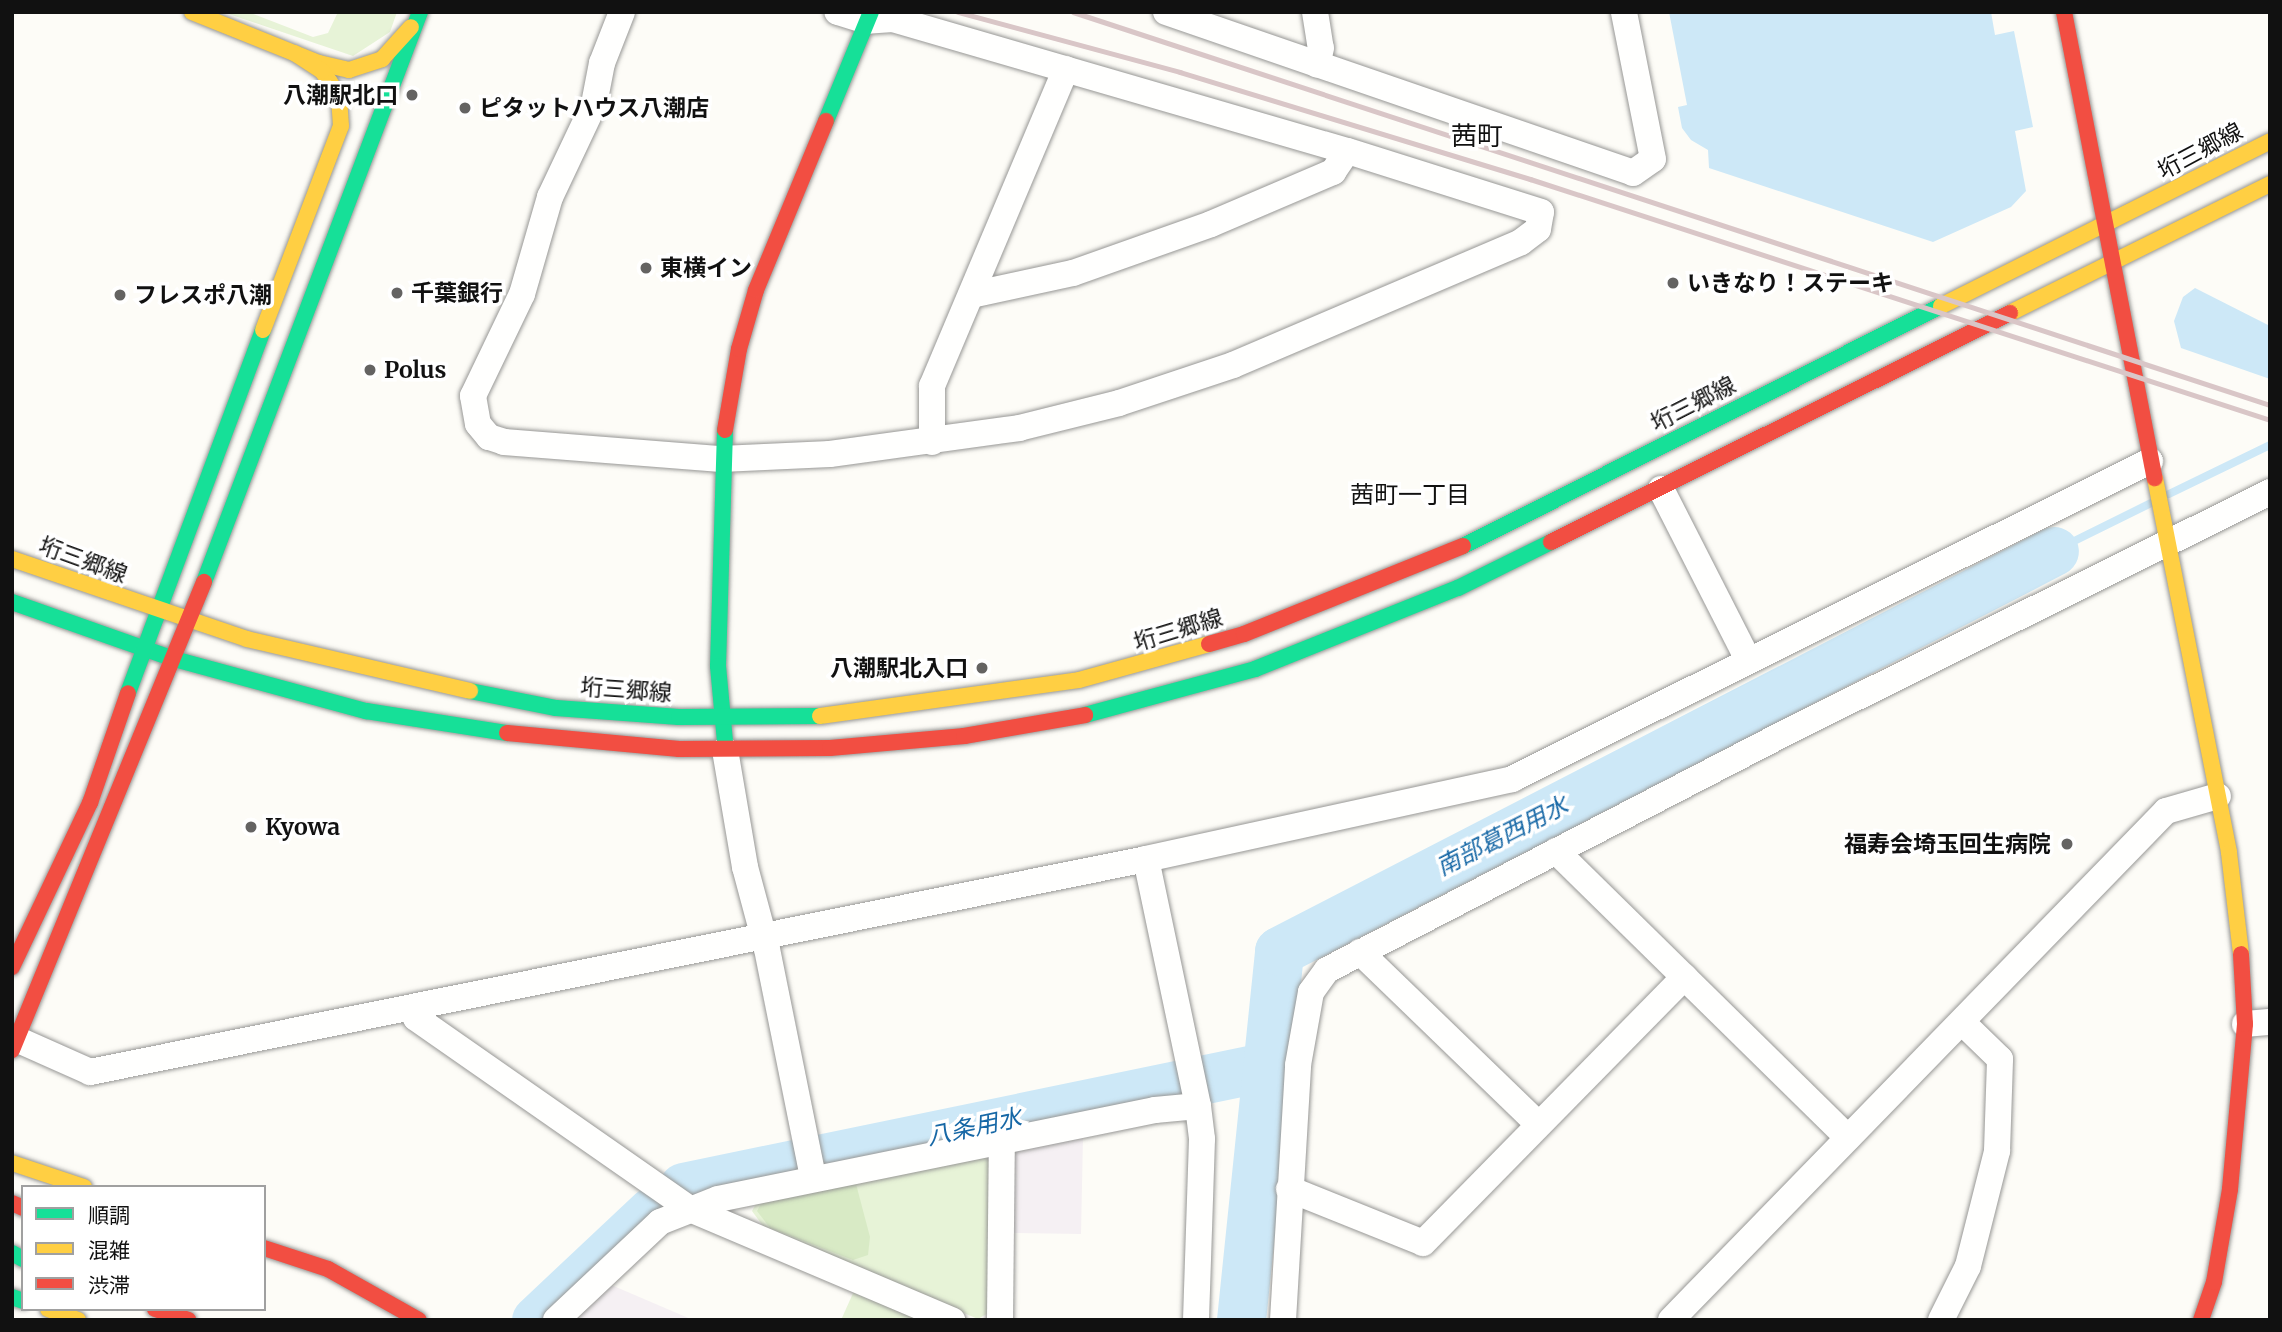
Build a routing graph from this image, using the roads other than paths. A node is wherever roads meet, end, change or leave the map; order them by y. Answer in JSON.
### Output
{"nodes":[{"id":1,"x":192,"y":12,"type":"edge"},
{"id":2,"x":622,"y":12,"type":"edge"},
{"id":3,"x":837,"y":12,"type":"edge"},
{"id":4,"x":1166,"y":12,"type":"edge"},
{"id":5,"x":1315,"y":12,"type":"edge"},
{"id":6,"x":1624,"y":12,"type":"edge"},
{"id":7,"x":2064,"y":12,"type":"edge"},
{"id":8,"x":420,"y":13,"type":"edge"},
{"id":9,"x":869,"y":17,"type":"edge"},
{"id":10,"x":294,"y":53,"type":"junction"},
{"id":11,"x":1317,"y":65,"type":"junction"},
{"id":12,"x":1066,"y":69,"type":"junction"},
{"id":13,"x":2270,"y":141,"type":"edge"},
{"id":14,"x":1347,"y":151,"type":"junction"},
{"id":15,"x":2270,"y":184,"type":"edge"},
{"id":16,"x":2107,"y":226,"type":"junction"},
{"id":17,"x":2113,"y":265,"type":"junction"},
{"id":18,"x":971,"y":295,"type":"junction"},
{"id":19,"x":932,"y":442,"type":"junction"},
{"id":20,"x":721,"y":460,"type":"junction"},
{"id":21,"x":2151,"y":465,"type":"junction"},
{"id":22,"x":1661,"y":489,"type":"junction"},
{"id":23,"x":2270,"y":492,"type":"edge"},
{"id":24,"x":2166,"y":536,"type":"junction"},
{"id":25,"x":12,"y":559,"type":"edge"},
{"id":26,"x":12,"y":602,"type":"edge"},
{"id":27,"x":156,"y":611,"type":"junction"},
{"id":28,"x":189,"y":622,"type":"junction"},
{"id":29,"x":142,"y":649,"type":"junction"},
{"id":30,"x":174,"y":659,"type":"junction"},
{"id":31,"x":1748,"y":660,"type":"junction"},
{"id":32,"x":722,"y":716,"type":"junction"},
{"id":33,"x":726,"y":750,"type":"junction"},
{"id":34,"x":2218,"y":796,"type":"junction"},
{"id":35,"x":1556,"y":851,"type":"junction"},
{"id":36,"x":1146,"y":859,"type":"junction"},
{"id":37,"x":762,"y":937,"type":"junction"},
{"id":38,"x":1360,"y":952,"type":"junction"},
{"id":39,"x":12,"y":967,"type":"edge"},
{"id":40,"x":1684,"y":977,"type":"junction"},
{"id":41,"x":413,"y":1007,"type":"junction"},
{"id":42,"x":1963,"y":1023,"type":"junction"},
{"id":43,"x":2257,"y":1023,"type":"edge"},
{"id":44,"x":14,"y":1045,"type":"edge"},
{"id":45,"x":1194,"y":1088,"type":"junction"},
{"id":46,"x":1538,"y":1124,"type":"junction"},
{"id":47,"x":1848,"y":1138,"type":"junction"},
{"id":48,"x":1002,"y":1141,"type":"junction"},
{"id":49,"x":12,"y":1163,"type":"edge"},
{"id":50,"x":813,"y":1178,"type":"junction"},
{"id":51,"x":78,"y":1185,"type":"edge"},
{"id":52,"x":1289,"y":1189,"type":"junction"},
{"id":53,"x":690,"y":1209,"type":"junction"},
{"id":54,"x":266,"y":1249,"type":"edge"},
{"id":55,"x":53,"y":1311,"type":"edge"},
{"id":56,"x":161,"y":1311,"type":"edge"},
{"id":57,"x":78,"y":1320,"type":"edge"},
{"id":58,"x":188,"y":1320,"type":"edge"},
{"id":59,"x":419,"y":1320,"type":"edge"},
{"id":60,"x":556,"y":1320,"type":"edge"},
{"id":61,"x":952,"y":1320,"type":"edge"},
{"id":62,"x":1000,"y":1320,"type":"edge"},
{"id":63,"x":1196,"y":1320,"type":"edge"},
{"id":64,"x":1283,"y":1320,"type":"edge"},
{"id":65,"x":1671,"y":1320,"type":"edge"},
{"id":66,"x":1941,"y":1320,"type":"edge"},
{"id":67,"x":2201,"y":1320,"type":"edge"}],
"edges":[{"from":1,"to":10,"type":"main road"},
{"from":2,"to":20,"type":"street"},
{"from":3,"to":9,"type":"street"},
{"from":4,"to":11,"type":"street"},
{"from":5,"to":11,"type":"street"},
{"from":6,"to":11,"type":"street"},
{"from":7,"to":16,"type":"main road"},
{"from":8,"to":10,"type":"main road"},
{"from":8,"to":28,"type":"main road"},
{"from":9,"to":12,"type":"street"},
{"from":9,"to":20,"type":"main road"},
{"from":10,"to":27,"type":"main road"},
{"from":12,"to":14,"type":"street"},
{"from":12,"to":18,"type":"street"},
{"from":13,"to":16,"type":"main road","name":"垳三郷線"},
{"from":14,"to":18,"type":"street"},
{"from":14,"to":19,"type":"street"},
{"from":15,"to":17,"type":"main road"},
{"from":16,"to":17,"type":"main road"},
{"from":16,"to":32,"type":"main road","name":"垳三郷線"},
{"from":17,"to":21,"type":"main road"},
{"from":17,"to":22,"type":"main road"},
{"from":18,"to":19,"type":"street"},
{"from":19,"to":20,"type":"street"},
{"from":20,"to":32,"type":"main road"},
{"from":21,"to":24,"type":"main road"},
{"from":21,"to":31,"type":"street"},
{"from":22,"to":31,"type":"street"},
{"from":22,"to":33,"type":"main road"},
{"from":23,"to":24,"type":"street"},
{"from":24,"to":34,"type":"main road"},
{"from":24,"to":35,"type":"street"},
{"from":25,"to":27,"type":"main road","name":"垳三郷線"},
{"from":26,"to":29,"type":"main road"},
{"from":27,"to":28,"type":"main road","name":"垳三郷線"},
{"from":27,"to":29,"type":"main road"},
{"from":28,"to":30,"type":"main road"},
{"from":28,"to":32,"type":"main road","name":"垳三郷線"},
{"from":29,"to":30,"type":"main road"},
{"from":29,"to":39,"type":"main road"},
{"from":30,"to":33,"type":"main road"},
{"from":30,"to":44,"type":"main road"},
{"from":31,"to":36,"type":"street"},
{"from":32,"to":33,"type":"main road"},
{"from":33,"to":37,"type":"street"},
{"from":34,"to":42,"type":"street"},
{"from":34,"to":43,"type":"main road"},
{"from":35,"to":38,"type":"street"},
{"from":35,"to":40,"type":"street"},
{"from":36,"to":37,"type":"street"},
{"from":36,"to":45,"type":"street"},
{"from":37,"to":41,"type":"street"},
{"from":37,"to":50,"type":"street"},
{"from":38,"to":46,"type":"street"},
{"from":38,"to":52,"type":"street"},
{"from":40,"to":46,"type":"street"},
{"from":40,"to":47,"type":"street"},
{"from":41,"to":44,"type":"street"},
{"from":41,"to":53,"type":"street"},
{"from":42,"to":47,"type":"street"},
{"from":42,"to":66,"type":"street"},
{"from":43,"to":67,"type":"main road"},
{"from":45,"to":48,"type":"street"},
{"from":45,"to":63,"type":"street"},
{"from":46,"to":52,"type":"street"},
{"from":47,"to":65,"type":"street"},
{"from":48,"to":50,"type":"street"},
{"from":48,"to":62,"type":"street"},
{"from":49,"to":51,"type":"main road"},
{"from":50,"to":53,"type":"street"},
{"from":52,"to":64,"type":"street"},
{"from":53,"to":60,"type":"street"},
{"from":53,"to":61,"type":"street"},
{"from":54,"to":59,"type":"main road"},
{"from":55,"to":57,"type":"main road"},
{"from":56,"to":58,"type":"main road"}]}
